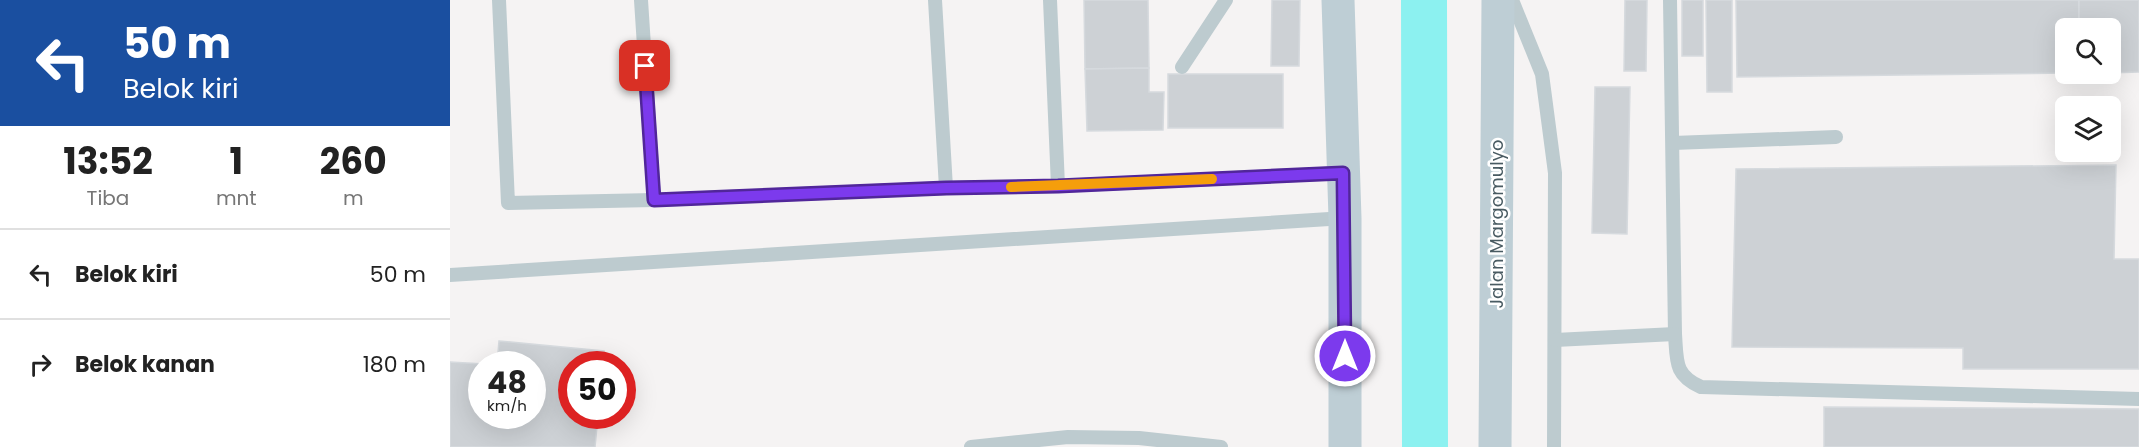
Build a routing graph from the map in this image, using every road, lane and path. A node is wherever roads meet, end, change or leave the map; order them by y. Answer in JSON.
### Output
{"nodes":[{"id":1,"x":500,"y":0,"type":"edge"},
{"id":2,"x":641,"y":0,"type":"edge"},
{"id":3,"x":935,"y":0,"type":"edge"},
{"id":4,"x":1050,"y":0,"type":"edge"},
{"id":5,"x":1226,"y":0,"type":"edge"},
{"id":6,"x":1338,"y":0,"type":"edge"},
{"id":7,"x":1498,"y":0,"type":"edge"},
{"id":8,"x":1512,"y":0,"type":"edge"},
{"id":9,"x":1670,"y":0,"type":"edge"},
{"id":10,"x":1182,"y":67,"type":"dead end"},
{"id":11,"x":1836,"y":137,"type":"dead end"},
{"id":12,"x":1673,"y":143,"type":"junction"},
{"id":13,"x":1343,"y":173,"type":"junction"},
{"id":14,"x":1058,"y":186,"type":"junction"},
{"id":15,"x":946,"y":188,"type":"junction"},
{"id":16,"x":654,"y":200,"type":"junction"},
{"id":17,"x":1345,"y":218,"type":"junction"},
{"id":18,"x":450,"y":275,"type":"edge"},
{"id":19,"x":1675,"y":334,"type":"junction"},
{"id":20,"x":1555,"y":340,"type":"junction"},
{"id":21,"x":2139,"y":399,"type":"edge"},
{"id":22,"x":971,"y":447,"type":"edge"},
{"id":23,"x":1221,"y":447,"type":"edge"},
{"id":24,"x":1345,"y":447,"type":"edge"},
{"id":25,"x":1496,"y":447,"type":"edge"},
{"id":26,"x":1554,"y":447,"type":"edge"}],
"edges":[{"from":1,"to":16,"type":"lane"},
{"from":2,"to":16,"type":"lane"},
{"from":3,"to":15,"type":"lane"},
{"from":4,"to":14,"type":"lane"},
{"from":5,"to":10,"type":"lane"},
{"from":6,"to":13,"type":"main road"},
{"from":7,"to":25,"type":"main road","name":"Jalan Margomulyo"},
{"from":8,"to":20,"type":"lane"},
{"from":9,"to":12,"type":"lane"},
{"from":11,"to":12,"type":"lane"},
{"from":12,"to":19,"type":"lane"},
{"from":13,"to":14,"type":"lane"},
{"from":13,"to":17,"type":"main road"},
{"from":14,"to":15,"type":"lane"},
{"from":15,"to":16,"type":"lane"},
{"from":17,"to":18,"type":"lane"},
{"from":17,"to":24,"type":"main road"},
{"from":19,"to":20,"type":"lane"},
{"from":19,"to":21,"type":"lane"},
{"from":20,"to":26,"type":"lane"},
{"from":22,"to":23,"type":"lane"}]}
